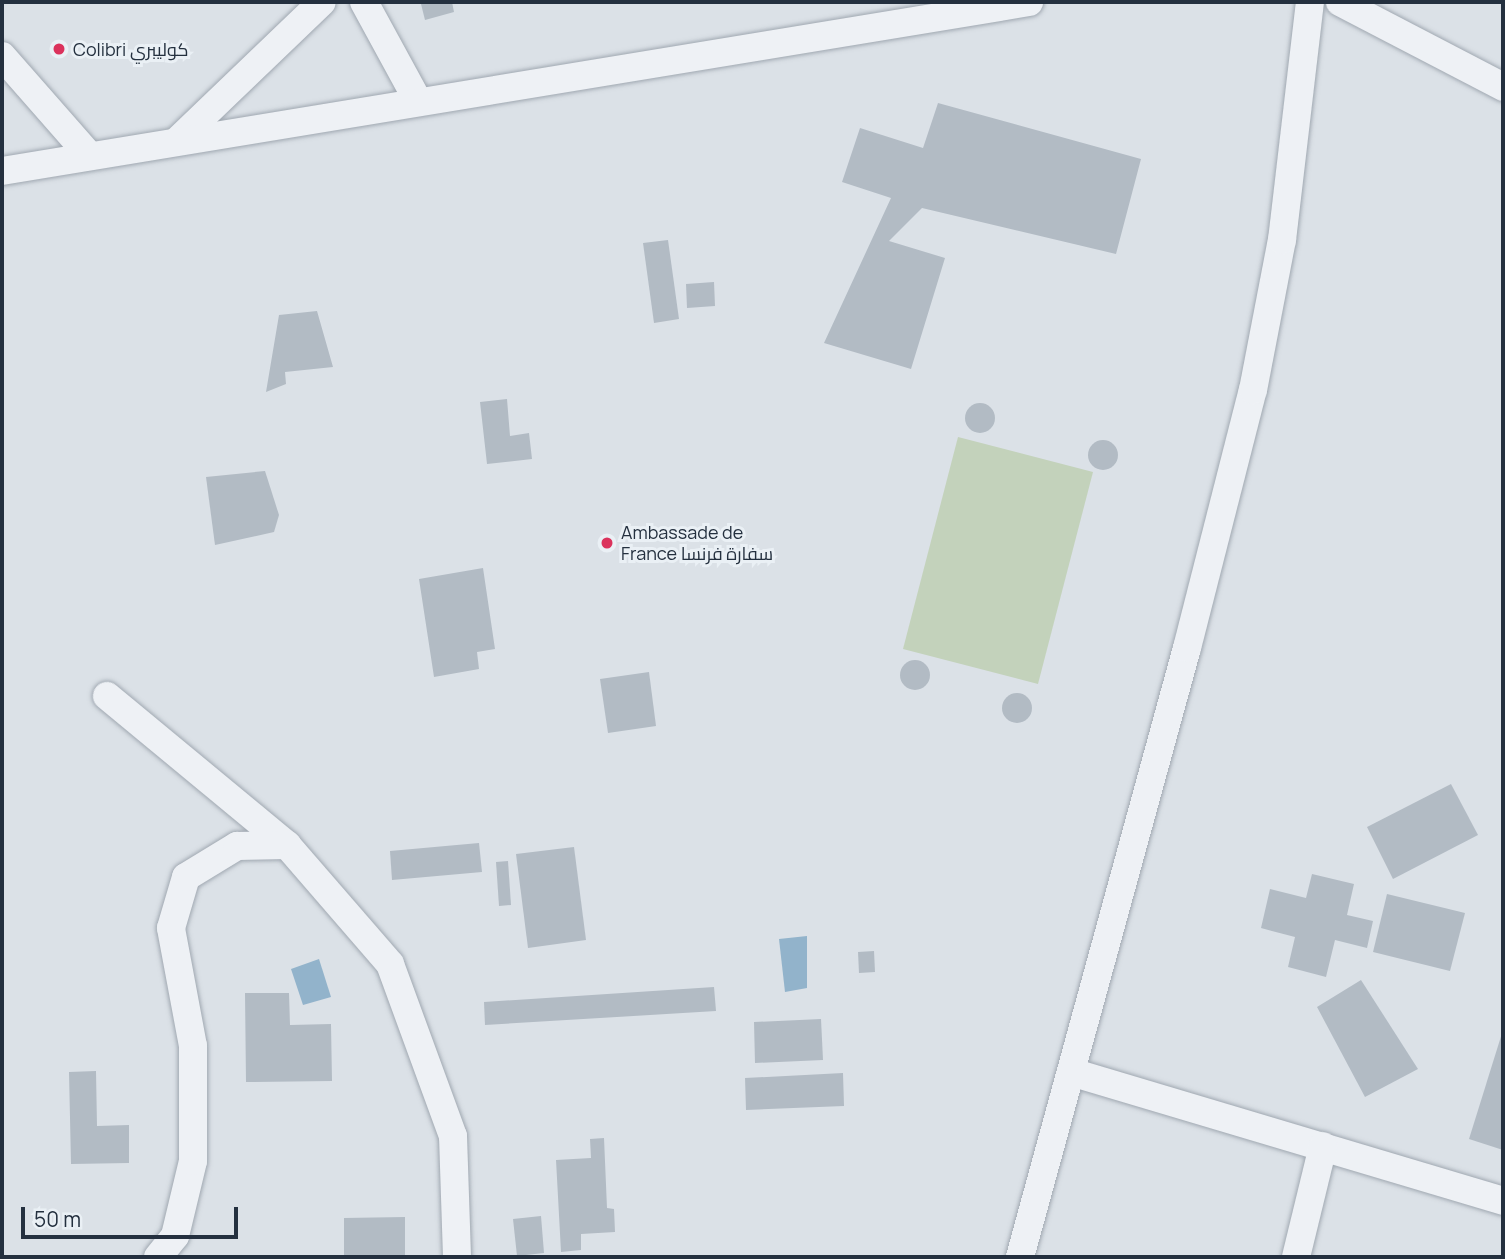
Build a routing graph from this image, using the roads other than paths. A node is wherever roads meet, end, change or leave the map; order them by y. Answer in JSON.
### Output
{"nodes":[{"id":1,"x":322,"y":2,"type":"edge"},
{"id":2,"x":364,"y":2,"type":"edge"},
{"id":3,"x":1029,"y":2,"type":"edge"},
{"id":4,"x":1310,"y":2,"type":"edge"},
{"id":5,"x":1340,"y":2,"type":"edge"},
{"id":6,"x":929,"y":10,"type":"edge"},
{"id":7,"x":2,"y":56,"type":"edge"},
{"id":8,"x":1503,"y":87,"type":"edge"},
{"id":9,"x":418,"y":101,"type":"junction"},
{"id":10,"x":178,"y":140,"type":"junction"},
{"id":11,"x":89,"y":155,"type":"junction"},
{"id":12,"x":2,"y":171,"type":"edge"},
{"id":13,"x":107,"y":696,"type":"dead end"},
{"id":14,"x":287,"y":845,"type":"junction"},
{"id":15,"x":1071,"y":1072,"type":"junction"},
{"id":16,"x":1323,"y":1146,"type":"junction"},
{"id":17,"x":1503,"y":1201,"type":"edge"},
{"id":18,"x":158,"y":1257,"type":"edge"},
{"id":19,"x":457,"y":1257,"type":"edge"},
{"id":20,"x":1020,"y":1257,"type":"edge"},
{"id":21,"x":1296,"y":1257,"type":"edge"}],
"edges":[{"from":1,"to":10,"type":"street"},
{"from":2,"to":9,"type":"street"},
{"from":3,"to":6,"type":"street"},
{"from":4,"to":15,"type":"street"},
{"from":5,"to":8,"type":"street"},
{"from":6,"to":9,"type":"street"},
{"from":7,"to":11,"type":"street"},
{"from":9,"to":10,"type":"street"},
{"from":10,"to":11,"type":"street"},
{"from":11,"to":12,"type":"street"},
{"from":13,"to":14,"type":"street"},
{"from":14,"to":18,"type":"street"},
{"from":14,"to":19,"type":"street"},
{"from":15,"to":16,"type":"street"},
{"from":15,"to":20,"type":"street"},
{"from":16,"to":17,"type":"street"},
{"from":16,"to":21,"type":"street"}]}
